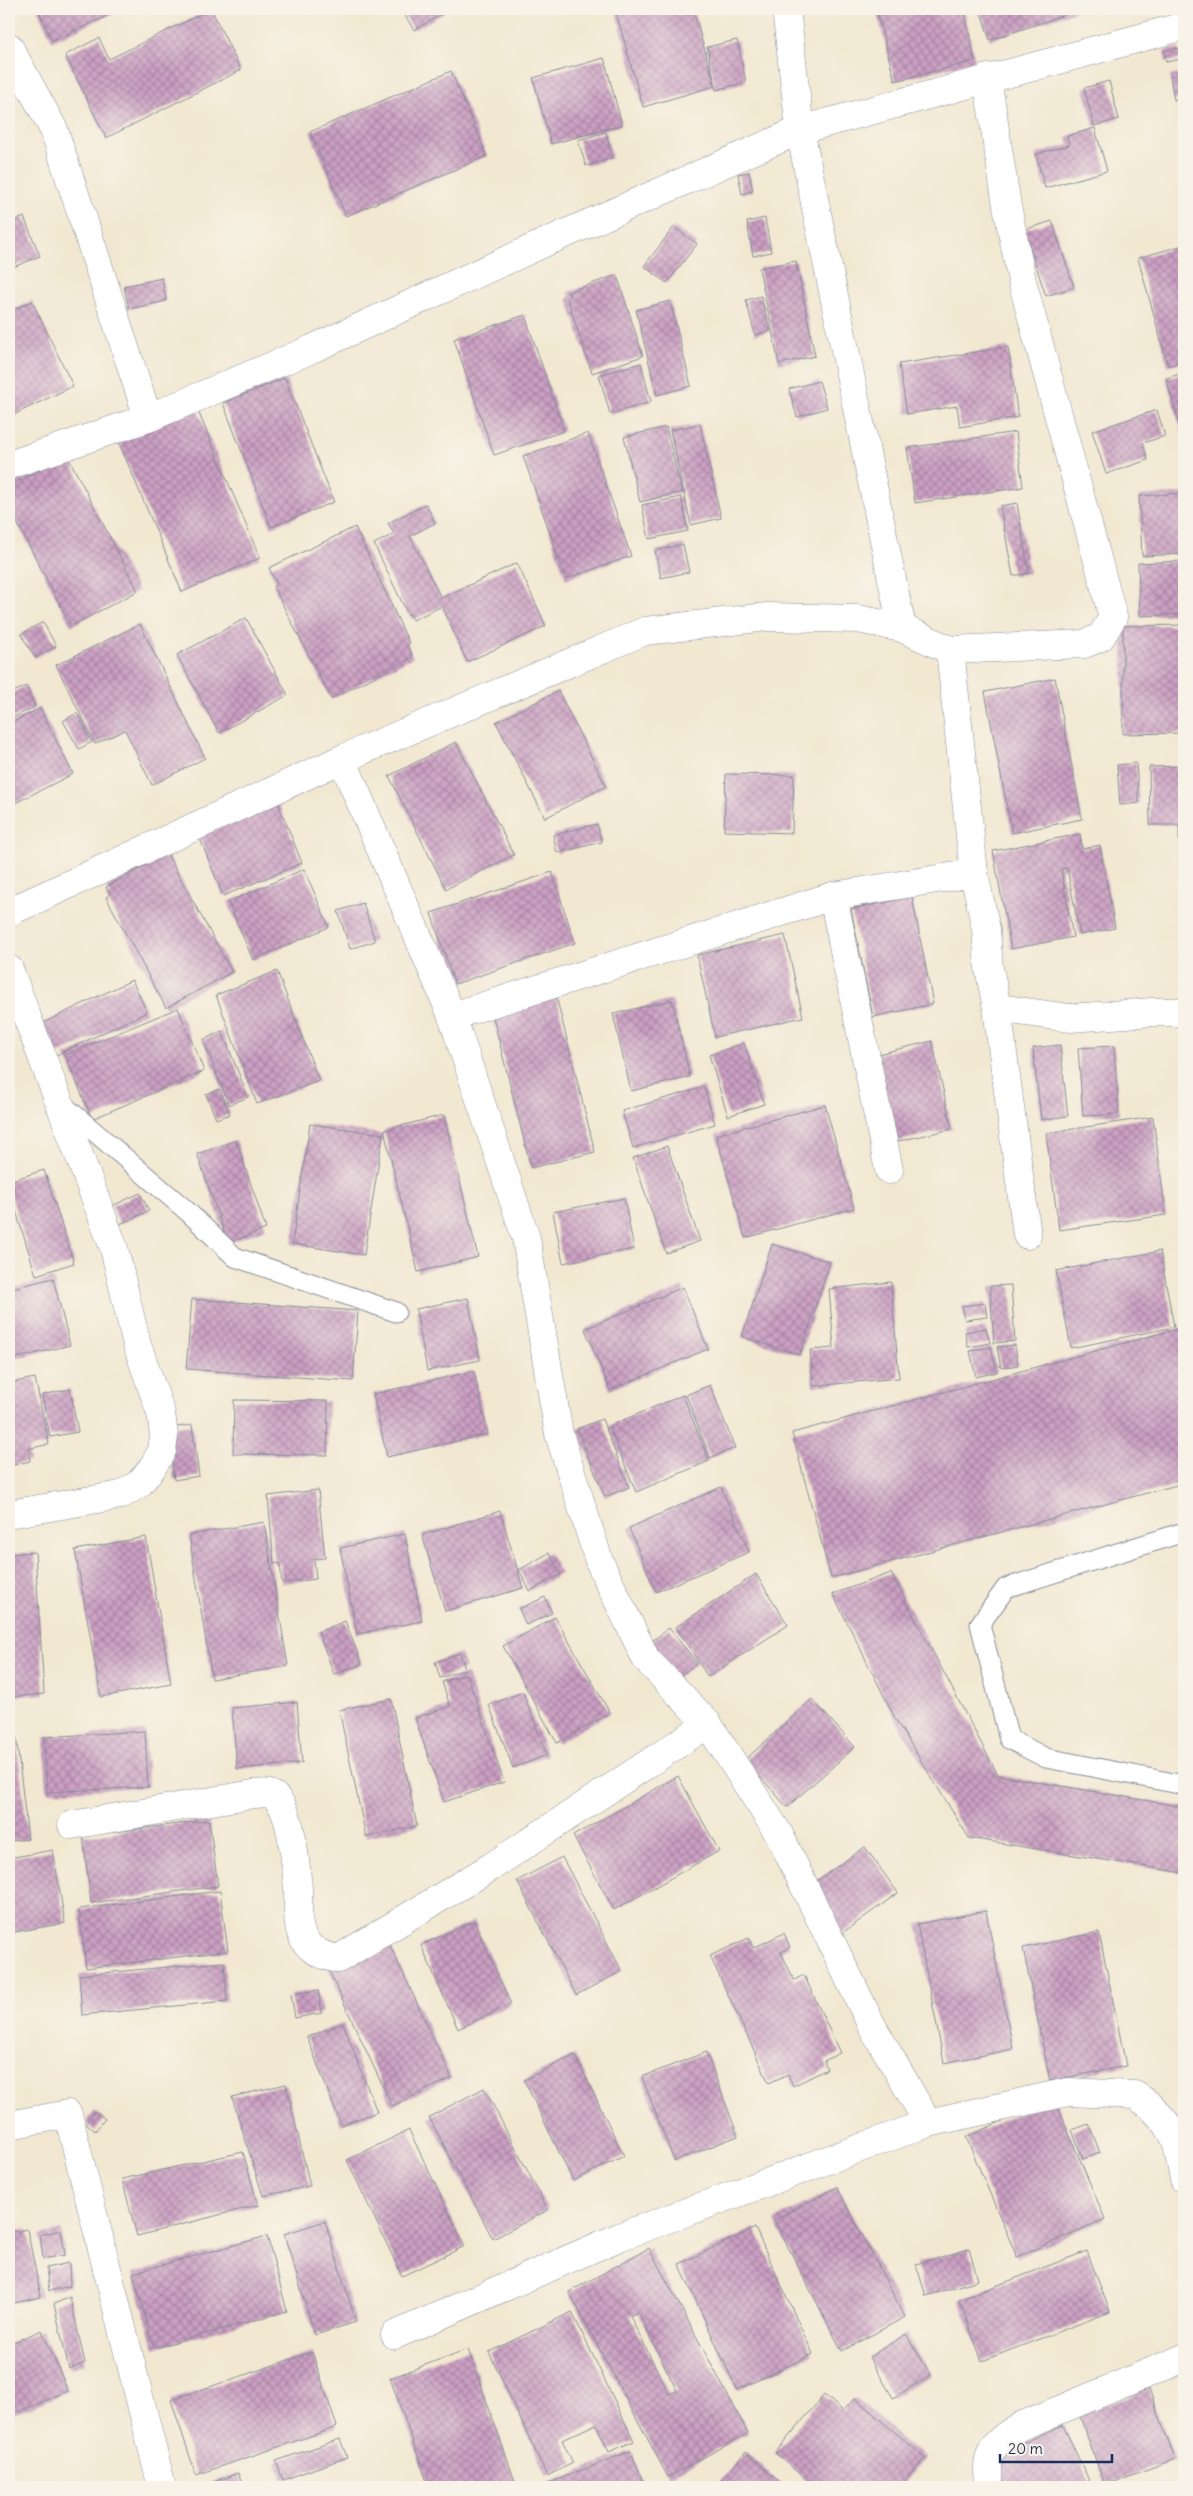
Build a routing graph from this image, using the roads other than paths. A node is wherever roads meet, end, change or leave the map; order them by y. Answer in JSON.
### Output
{"nodes":[{"id":1,"x":786,"y":9,"type":"edge"},
{"id":2,"x":1184,"y":26,"type":"edge"},
{"id":3,"x":9,"y":47,"type":"edge"},
{"id":4,"x":987,"y":78,"type":"junction"},
{"id":5,"x":800,"y":130,"type":"junction"},
{"id":6,"x":148,"y":418,"type":"junction"},
{"id":7,"x":9,"y":465,"type":"edge"},
{"id":8,"x":902,"y":628,"type":"junction"},
{"id":9,"x":950,"y":650,"type":"junction"},
{"id":10,"x":342,"y":759,"type":"junction"},
{"id":11,"x":974,"y":873,"type":"junction"},
{"id":12,"x":833,"y":896,"type":"junction"},
{"id":13,"x":9,"y":912,"type":"edge"},
{"id":14,"x":9,"y":969,"type":"edge"},
{"id":15,"x":997,"y":1008,"type":"junction"},
{"id":16,"x":1184,"y":1012,"type":"edge"},
{"id":17,"x":452,"y":1016,"type":"junction"},
{"id":18,"x":58,"y":1100,"type":"junction"},
{"id":19,"x":890,"y":1170,"type":"dead end"},
{"id":20,"x":1027,"y":1235,"type":"dead end"},
{"id":21,"x":396,"y":1312,"type":"dead end"},
{"id":22,"x":9,"y":1514,"type":"edge"},
{"id":23,"x":1184,"y":1532,"type":"edge"},
{"id":24,"x":708,"y":1724,"type":"junction"},
{"id":25,"x":1184,"y":1785,"type":"edge"},
{"id":26,"x":72,"y":1825,"type":"dead end"},
{"id":27,"x":928,"y":2123,"type":"junction"},
{"id":28,"x":9,"y":2125,"type":"edge"},
{"id":29,"x":1184,"y":2179,"type":"edge"},
{"id":30,"x":395,"y":2336,"type":"dead end"},
{"id":31,"x":1184,"y":2358,"type":"edge"},
{"id":32,"x":162,"y":2487,"type":"edge"},
{"id":33,"x":990,"y":2487,"type":"edge"}],
"edges":[{"from":1,"to":5,"type":"street"},
{"from":2,"to":4,"type":"street"},
{"from":3,"to":6,"type":"street"},
{"from":4,"to":5,"type":"street"},
{"from":4,"to":9,"type":"street"},
{"from":5,"to":6,"type":"street"},
{"from":5,"to":8,"type":"street"},
{"from":6,"to":7,"type":"street"},
{"from":8,"to":9,"type":"street"},
{"from":8,"to":10,"type":"street"},
{"from":9,"to":11,"type":"street"},
{"from":10,"to":13,"type":"street"},
{"from":10,"to":17,"type":"street"},
{"from":11,"to":12,"type":"street"},
{"from":11,"to":15,"type":"street"},
{"from":12,"to":17,"type":"street"},
{"from":12,"to":19,"type":"street"},
{"from":14,"to":18,"type":"street"},
{"from":15,"to":16,"type":"street"},
{"from":15,"to":20,"type":"street"},
{"from":17,"to":24,"type":"street"},
{"from":18,"to":21,"type":"lane"},
{"from":18,"to":22,"type":"street"},
{"from":23,"to":25,"type":"lane"},
{"from":24,"to":26,"type":"street"},
{"from":24,"to":27,"type":"street"},
{"from":27,"to":29,"type":"street"},
{"from":27,"to":30,"type":"street"},
{"from":28,"to":32,"type":"street"},
{"from":31,"to":33,"type":"street"}]}
